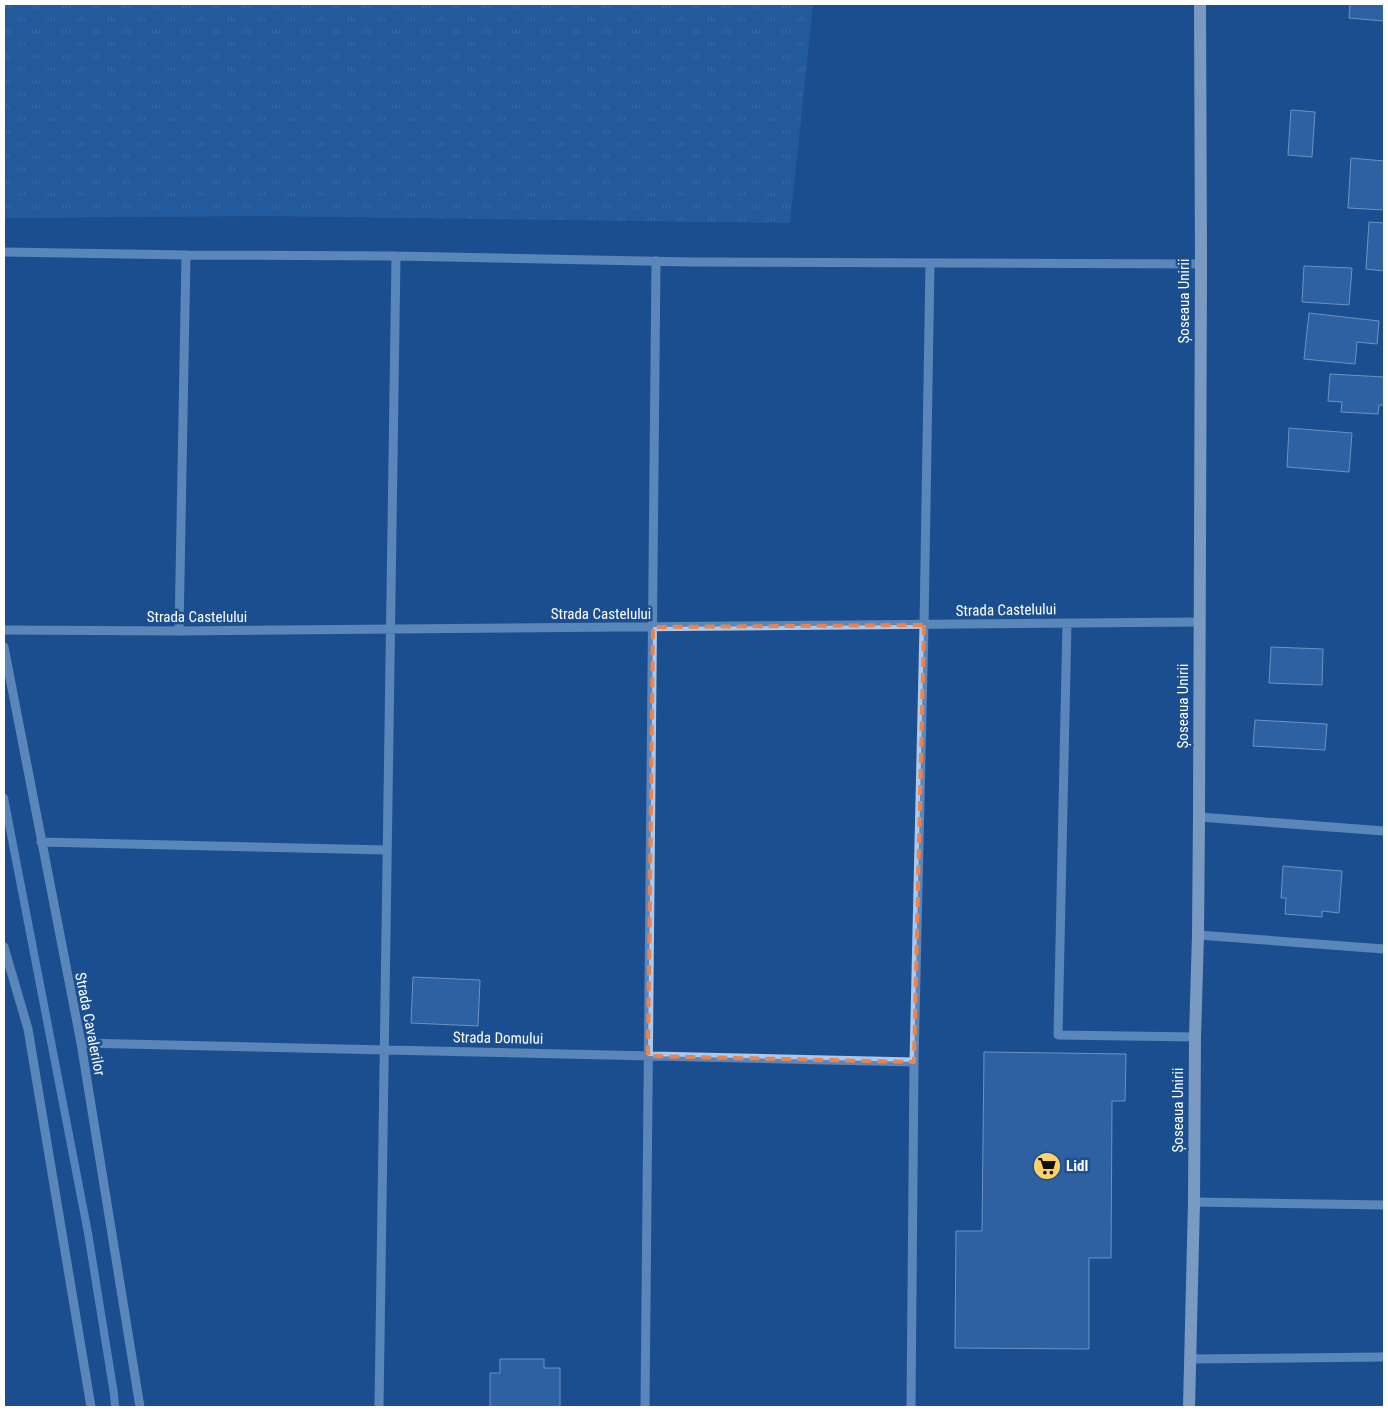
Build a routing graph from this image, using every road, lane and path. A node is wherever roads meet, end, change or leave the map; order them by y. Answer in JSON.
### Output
{"nodes":[{"id":1,"x":1200,"y":4,"type":"edge"},
{"id":2,"x":4,"y":252,"type":"edge"},
{"id":3,"x":186,"y":255,"type":"junction"},
{"id":4,"x":396,"y":256,"type":"junction"},
{"id":5,"x":656,"y":261,"type":"junction"},
{"id":6,"x":930,"y":263,"type":"junction"},
{"id":7,"x":1201,"y":264,"type":"junction"},
{"id":8,"x":1199,"y":622,"type":"junction"},
{"id":9,"x":1067,"y":624,"type":"junction"},
{"id":10,"x":924,"y":625,"type":"junction"},
{"id":11,"x":653,"y":627,"type":"junction"},
{"id":12,"x":391,"y":629,"type":"junction"},
{"id":13,"x":4,"y":630,"type":"edge"},
{"id":14,"x":179,"y":631,"type":"junction"},
{"id":15,"x":4,"y":647,"type":"edge"},
{"id":16,"x":1199,"y":817,"type":"junction"},
{"id":17,"x":1384,"y":832,"type":"edge"},
{"id":18,"x":41,"y":842,"type":"junction"},
{"id":19,"x":387,"y":850,"type":"junction"},
{"id":20,"x":1198,"y":935,"type":"junction"},
{"id":21,"x":4,"y":947,"type":"edge"},
{"id":22,"x":1384,"y":949,"type":"edge"},
{"id":23,"x":1195,"y":1037,"type":"junction"},
{"id":24,"x":81,"y":1043,"type":"junction"},
{"id":25,"x":384,"y":1049,"type":"junction"},
{"id":26,"x":648,"y":1056,"type":"junction"},
{"id":27,"x":914,"y":1062,"type":"junction"},
{"id":28,"x":1194,"y":1202,"type":"junction"},
{"id":29,"x":1384,"y":1205,"type":"edge"},
{"id":30,"x":1384,"y":1357,"type":"edge"},
{"id":31,"x":1190,"y":1359,"type":"junction"},
{"id":32,"x":91,"y":1407,"type":"edge"},
{"id":33,"x":140,"y":1407,"type":"edge"},
{"id":34,"x":379,"y":1407,"type":"edge"},
{"id":35,"x":645,"y":1407,"type":"edge"},
{"id":36,"x":911,"y":1407,"type":"edge"},
{"id":37,"x":1189,"y":1407,"type":"edge"}],
"edges":[{"from":1,"to":7,"type":"main road","name":"Șoseaua Unirii"},
{"from":2,"to":3,"type":"street"},
{"from":3,"to":4,"type":"street"},
{"from":3,"to":14,"type":"street"},
{"from":4,"to":5,"type":"street"},
{"from":4,"to":12,"type":"street"},
{"from":5,"to":6,"type":"street"},
{"from":5,"to":11,"type":"street"},
{"from":6,"to":7,"type":"street"},
{"from":6,"to":10,"type":"street"},
{"from":7,"to":8,"type":"main road","name":"Șoseaua Unirii"},
{"from":8,"to":9,"type":"street","name":"Strada Castelului"},
{"from":8,"to":16,"type":"main road","name":"Șoseaua Unirii"},
{"from":9,"to":10,"type":"street","name":"Strada Castelului"},
{"from":9,"to":23,"type":"street"},
{"from":10,"to":11,"type":"street","name":"Strada Castelului"},
{"from":10,"to":27,"type":"street"},
{"from":11,"to":12,"type":"street","name":"Strada Castelului"},
{"from":11,"to":26,"type":"street"},
{"from":12,"to":14,"type":"street","name":"Strada Castelului"},
{"from":12,"to":19,"type":"street"},
{"from":13,"to":14,"type":"street","name":"Strada Castelului"},
{"from":15,"to":18,"type":"street","name":"Strada Cavalerilor"},
{"from":16,"to":17,"type":"street"},
{"from":16,"to":20,"type":"main road","name":"Șoseaua Unirii"},
{"from":18,"to":19,"type":"street"},
{"from":18,"to":24,"type":"street","name":"Strada Cavalerilor"},
{"from":19,"to":25,"type":"street"},
{"from":20,"to":22,"type":"street"},
{"from":20,"to":23,"type":"main road","name":"Șoseaua Unirii"},
{"from":21,"to":32,"type":"street"},
{"from":23,"to":28,"type":"main road","name":"Șoseaua Unirii"},
{"from":24,"to":25,"type":"street","name":"Strada Domului"},
{"from":24,"to":33,"type":"street","name":"Strada Cavalerilor"},
{"from":25,"to":26,"type":"street","name":"Strada Domului"},
{"from":25,"to":34,"type":"street"},
{"from":26,"to":27,"type":"street","name":"Strada Domului"},
{"from":26,"to":35,"type":"street"},
{"from":27,"to":36,"type":"street"},
{"from":28,"to":29,"type":"street"},
{"from":28,"to":31,"type":"main road","name":"Șoseaua Unirii"},
{"from":30,"to":31,"type":"street"},
{"from":31,"to":37,"type":"main road","name":"Șoseaua Unirii"}]}
